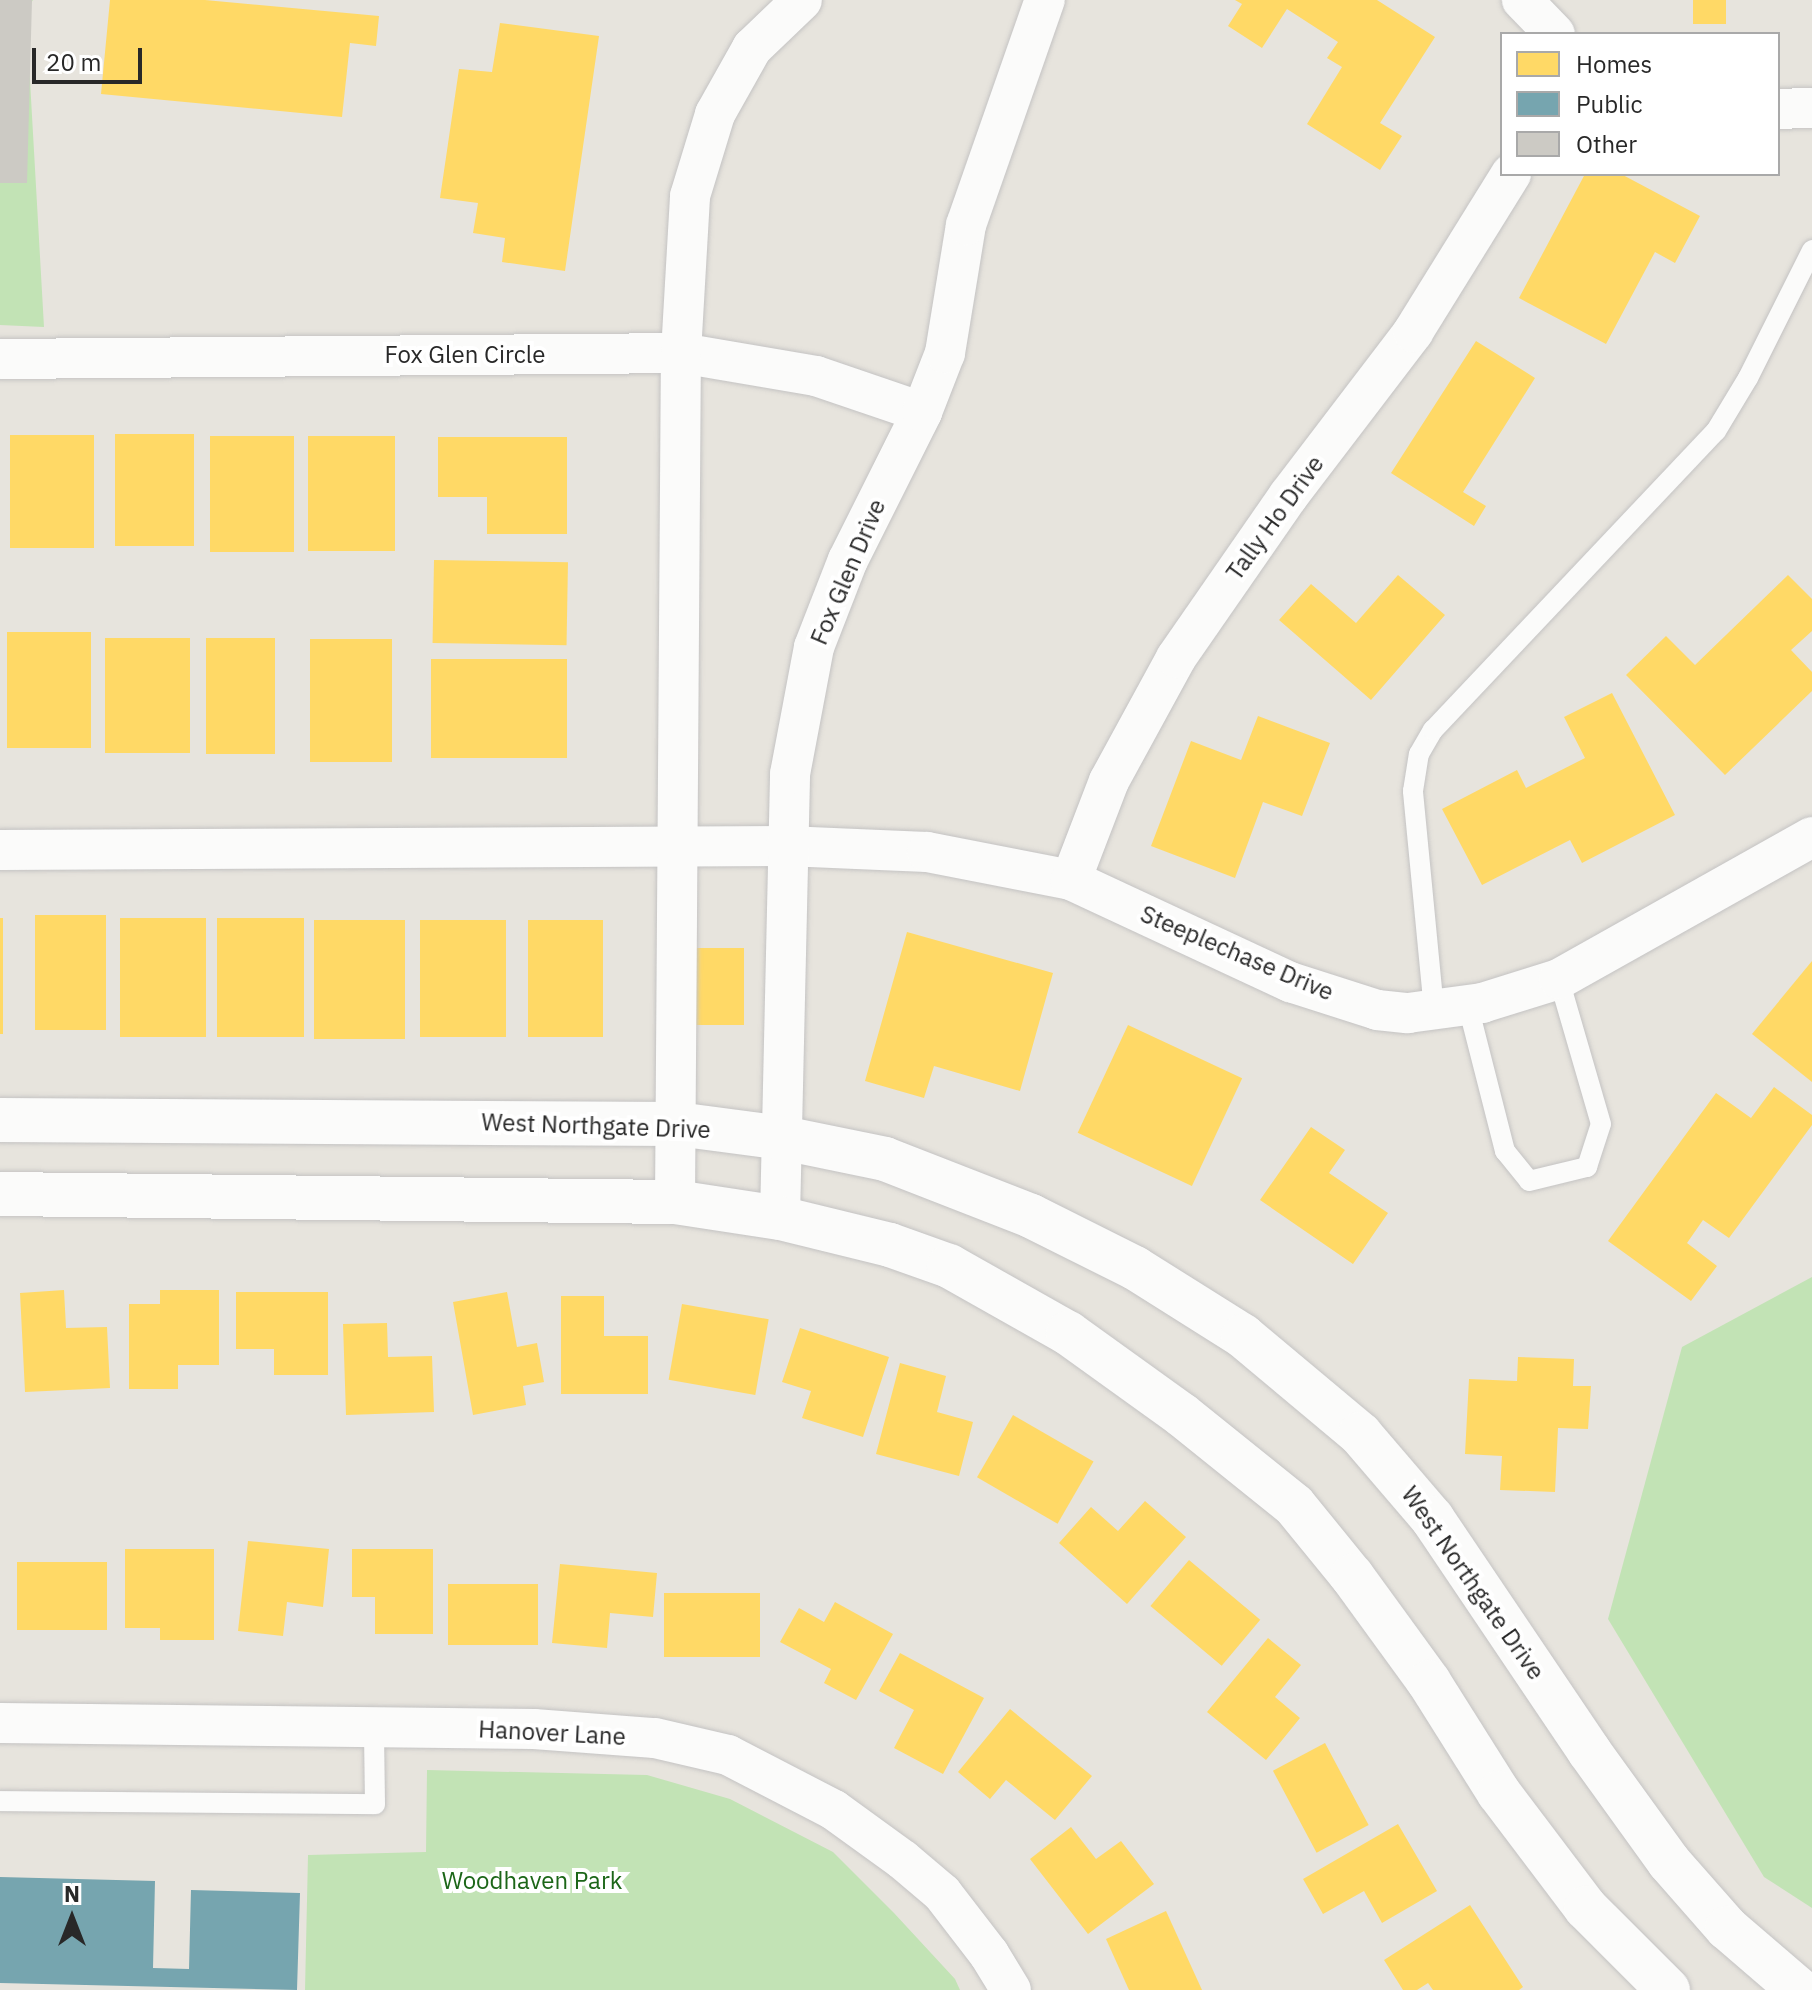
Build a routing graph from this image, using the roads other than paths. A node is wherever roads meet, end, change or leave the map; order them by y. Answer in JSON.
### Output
{"nodes":[{"id":1,"x":802,"y":0,"type":"edge"},
{"id":2,"x":1045,"y":0,"type":"edge"},
{"id":3,"x":1522,"y":0,"type":"edge"},
{"id":4,"x":1553,"y":32,"type":"edge"},
{"id":5,"x":1812,"y":108,"type":"edge"},
{"id":6,"x":1780,"y":109,"type":"edge"},
{"id":7,"x":1510,"y":176,"type":"edge"},
{"id":8,"x":1812,"y":250,"type":"edge"},
{"id":9,"x":681,"y":353,"type":"junction"},
{"id":10,"x":0,"y":359,"type":"edge"},
{"id":11,"x":922,"y":412,"type":"junction"},
{"id":12,"x":1812,"y":837,"type":"edge"},
{"id":13,"x":786,"y":846,"type":"junction"},
{"id":14,"x":676,"y":848,"type":"junction"},
{"id":15,"x":0,"y":850,"type":"edge"},
{"id":16,"x":1071,"y":880,"type":"junction"},
{"id":17,"x":1559,"y":979,"type":"junction"},
{"id":18,"x":1451,"y":1008,"type":"junction"},
{"id":19,"x":0,"y":1120,"type":"edge"},
{"id":20,"x":677,"y":1124,"type":"junction"},
{"id":21,"x":783,"y":1138,"type":"junction"},
{"id":22,"x":0,"y":1194,"type":"edge"},
{"id":23,"x":675,"y":1202,"type":"junction"},
{"id":24,"x":780,"y":1218,"type":"junction"},
{"id":25,"x":0,"y":1723,"type":"edge"},
{"id":26,"x":374,"y":1728,"type":"junction"},
{"id":27,"x":0,"y":1801,"type":"edge"},
{"id":28,"x":1011,"y":1990,"type":"edge"},
{"id":29,"x":1668,"y":1990,"type":"edge"},
{"id":30,"x":1799,"y":1990,"type":"edge"}],
"edges":[{"from":1,"to":9,"type":"street"},
{"from":2,"to":11,"type":"street","name":"Fox Glen Drive"},
{"from":3,"to":4,"type":"street"},
{"from":5,"to":6,"type":"street"},
{"from":7,"to":16,"type":"street","name":"Tally Ho Drive"},
{"from":8,"to":18,"type":"lane"},
{"from":9,"to":10,"type":"street","name":"Fox Glen Circle"},
{"from":9,"to":11,"type":"street","name":"Fox Glen Circle"},
{"from":9,"to":14,"type":"street"},
{"from":11,"to":13,"type":"street","name":"Fox Glen Drive"},
{"from":12,"to":17,"type":"street","name":"Steeplechase Drive"},
{"from":13,"to":14,"type":"street","name":"Steeplechase Drive"},
{"from":13,"to":16,"type":"street","name":"Steeplechase Drive"},
{"from":13,"to":21,"type":"street","name":"Fox Glen Drive"},
{"from":14,"to":15,"type":"street"},
{"from":14,"to":20,"type":"street"},
{"from":16,"to":18,"type":"street","name":"Steeplechase Drive"},
{"from":17,"to":18,"type":"street","name":"Steeplechase Drive"},
{"from":17,"to":18,"type":"lane"},
{"from":19,"to":20,"type":"main road","name":"West Northgate Drive"},
{"from":20,"to":21,"type":"main road","name":"West Northgate Drive"},
{"from":20,"to":23,"type":"street"},
{"from":21,"to":24,"type":"street","name":"Fox Glen Drive"},
{"from":21,"to":30,"type":"main road","name":"West Northgate Drive"},
{"from":22,"to":23,"type":"main road"},
{"from":23,"to":24,"type":"main road"},
{"from":24,"to":29,"type":"main road"},
{"from":25,"to":26,"type":"street","name":"Hanover Lane"},
{"from":26,"to":27,"type":"lane"},
{"from":26,"to":28,"type":"street","name":"Hanover Lane"}]}
